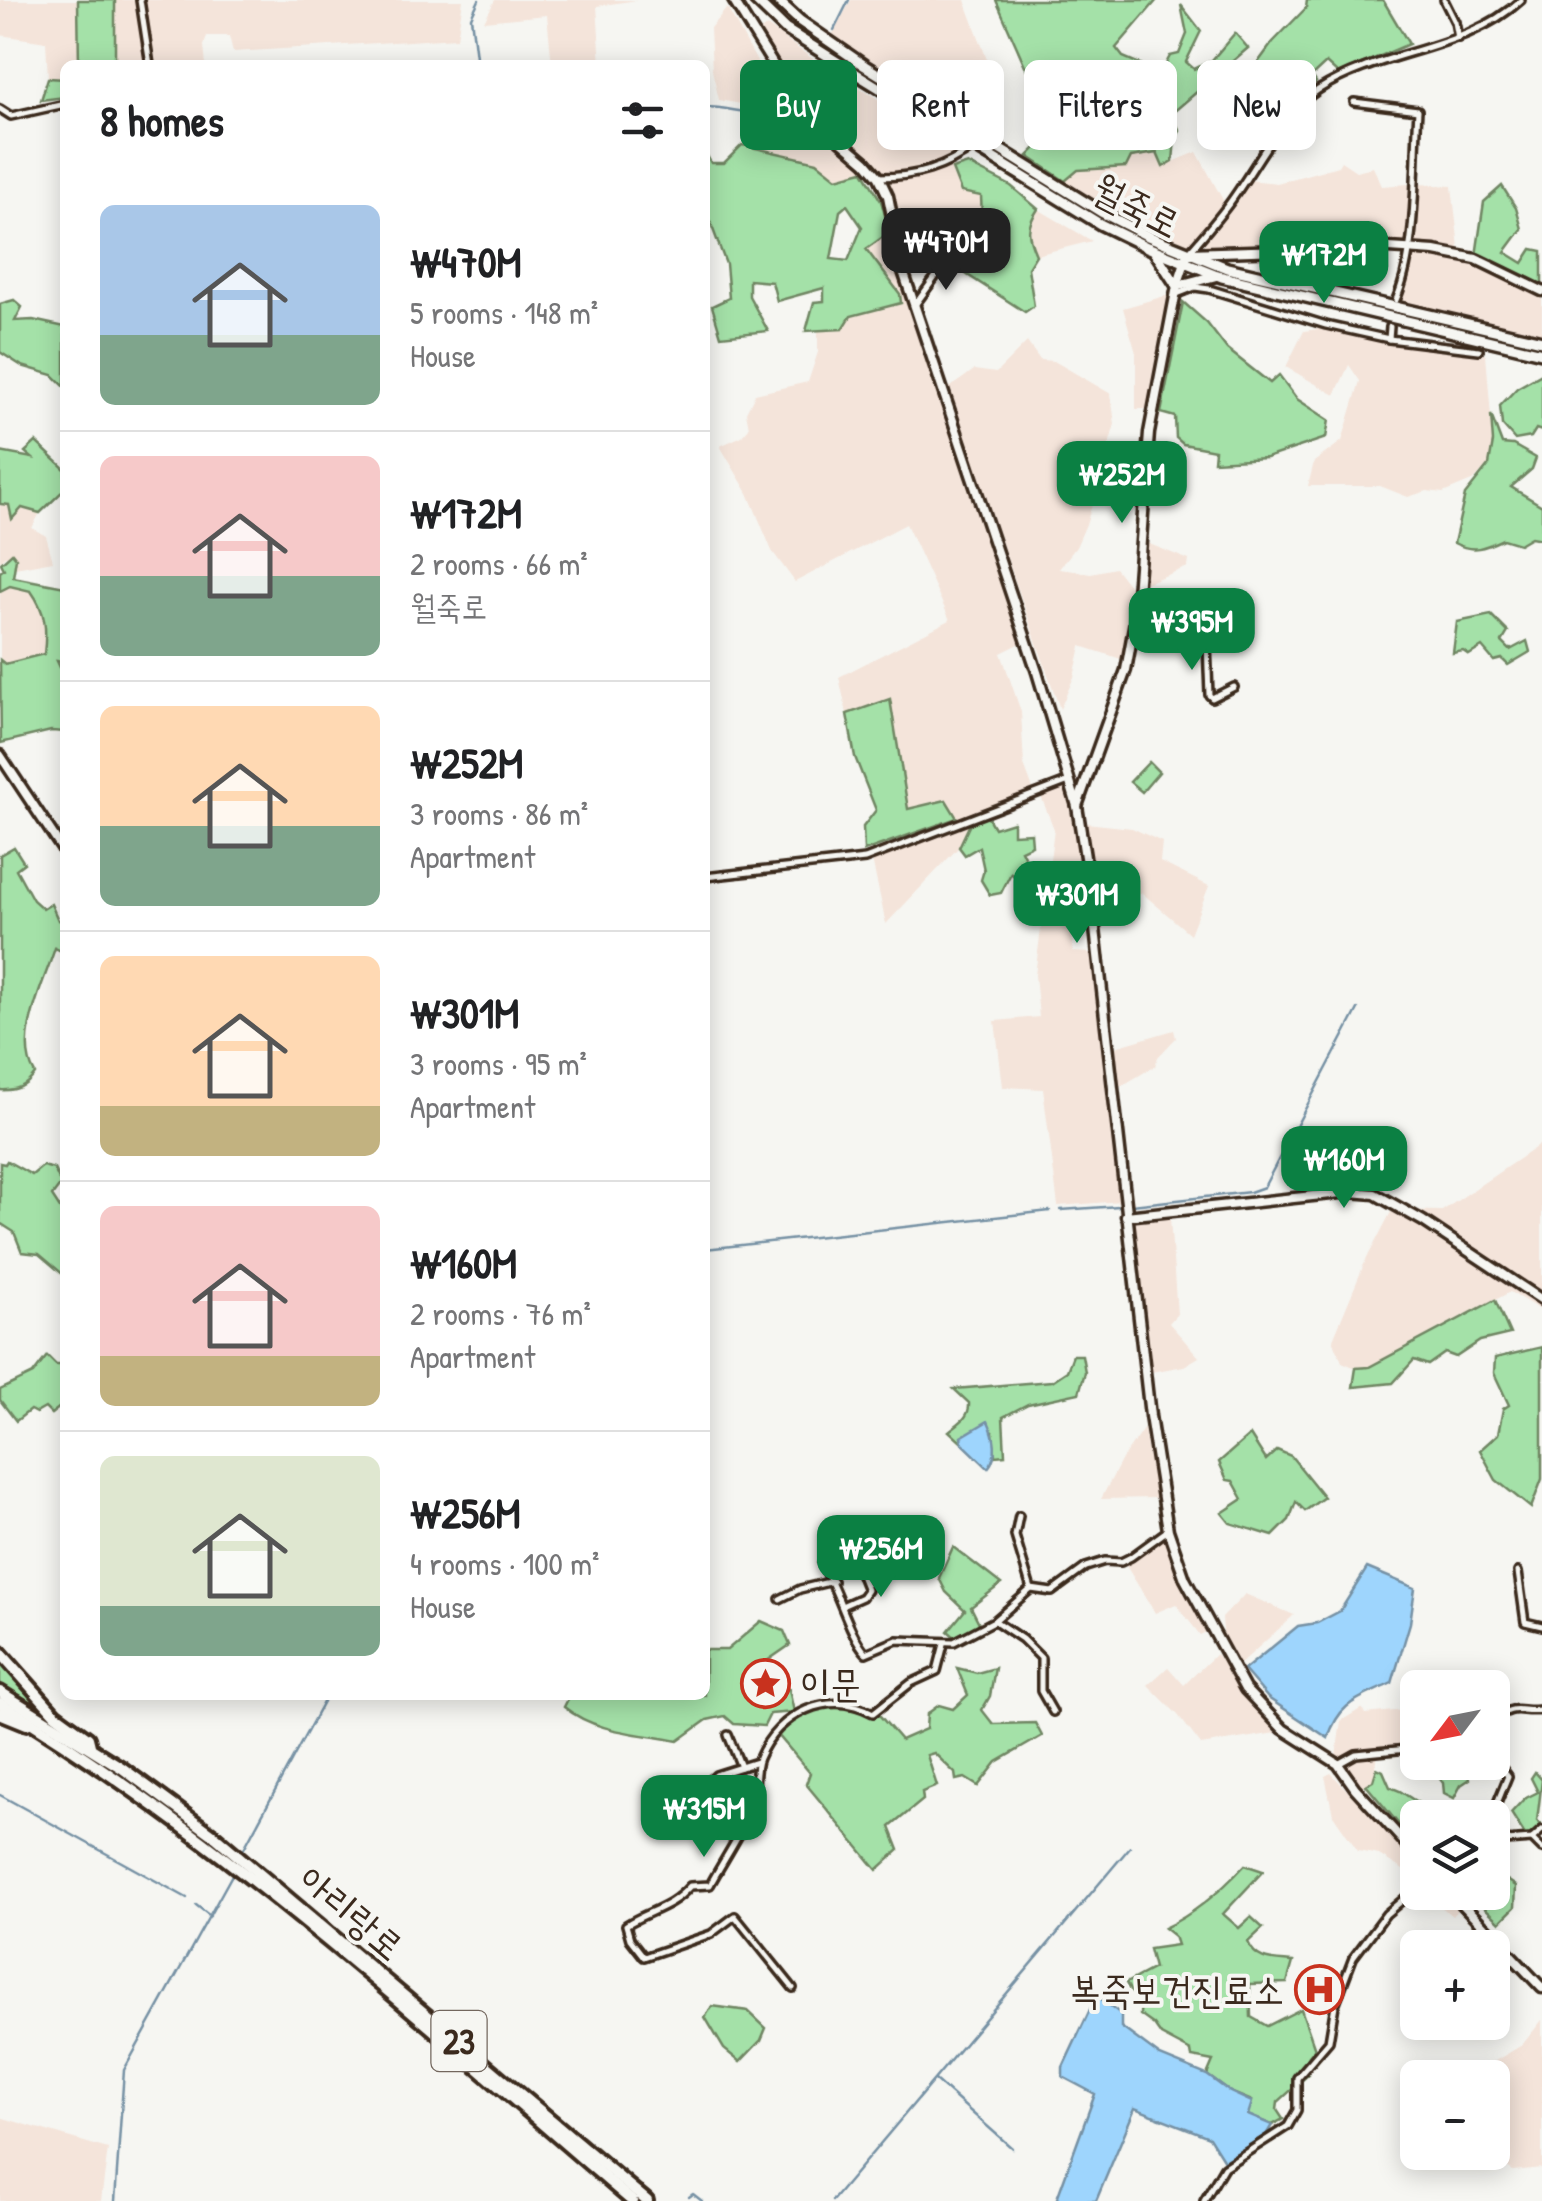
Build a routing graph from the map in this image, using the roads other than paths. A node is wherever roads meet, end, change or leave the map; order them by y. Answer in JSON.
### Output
{"nodes":[{"id":1,"x":140,"y":0,"type":"edge"},
{"id":2,"x":733,"y":0,"type":"edge"},
{"id":3,"x":755,"y":0,"type":"edge"},
{"id":4,"x":777,"y":0,"type":"edge"},
{"id":5,"x":1444,"y":0,"type":"edge"},
{"id":6,"x":1521,"y":0,"type":"edge"},
{"id":7,"x":1458,"y":38,"type":"junction"},
{"id":8,"x":149,"y":60,"type":"edge"},
{"id":9,"x":877,"y":86,"type":"edge"},
{"id":10,"x":1354,"y":102,"type":"dead end"},
{"id":11,"x":60,"y":105,"type":"edge"},
{"id":12,"x":0,"y":109,"type":"edge"},
{"id":13,"x":971,"y":150,"type":"edge"},
{"id":14,"x":980,"y":150,"type":"edge"},
{"id":15,"x":880,"y":176,"type":"junction"},
{"id":16,"x":1153,"y":249,"type":"junction"},
{"id":17,"x":1408,"y":250,"type":"junction"},
{"id":18,"x":1186,"y":258,"type":"junction"},
{"id":19,"x":948,"y":261,"type":"dead end"},
{"id":20,"x":1218,"y":275,"type":"junction"},
{"id":21,"x":1177,"y":290,"type":"junction"},
{"id":22,"x":1542,"y":291,"type":"edge"},
{"id":23,"x":1396,"y":300,"type":"dead end"},
{"id":24,"x":916,"y":304,"type":"junction"},
{"id":25,"x":1390,"y":327,"type":"dead end"},
{"id":26,"x":1389,"y":339,"type":"junction"},
{"id":27,"x":1542,"y":341,"type":"edge"},
{"id":28,"x":1480,"y":350,"type":"dead end"},
{"id":29,"x":1542,"y":353,"type":"edge"},
{"id":30,"x":1136,"y":612,"type":"junction"},
{"id":31,"x":1234,"y":687,"type":"dead end"},
{"id":32,"x":0,"y":754,"type":"edge"},
{"id":33,"x":1070,"y":781,"type":"junction"},
{"id":34,"x":1077,"y":806,"type":"junction"},
{"id":35,"x":60,"y":845,"type":"edge"},
{"id":36,"x":710,"y":877,"type":"edge"},
{"id":37,"x":1126,"y":1216,"type":"junction"},
{"id":38,"x":1542,"y":1300,"type":"edge"},
{"id":39,"x":1019,"y":1516,"type":"dead end"},
{"id":40,"x":1168,"y":1530,"type":"junction"},
{"id":41,"x":867,"y":1557,"type":"dead end"},
{"id":42,"x":822,"y":1564,"type":"dead end"},
{"id":43,"x":1518,"y":1572,"type":"dead end"},
{"id":44,"x":833,"y":1581,"type":"junction"},
{"id":45,"x":1031,"y":1589,"type":"junction"},
{"id":46,"x":780,"y":1599,"type":"dead end"},
{"id":47,"x":844,"y":1605,"type":"junction"},
{"id":48,"x":994,"y":1621,"type":"junction"},
{"id":49,"x":1542,"y":1626,"type":"edge"},
{"id":50,"x":944,"y":1644,"type":"junction"},
{"id":51,"x":0,"y":1652,"type":"edge"},
{"id":52,"x":0,"y":1692,"type":"edge"},
{"id":53,"x":0,"y":1703,"type":"edge"},
{"id":54,"x":1510,"y":1709,"type":"edge"},
{"id":55,"x":1542,"y":1710,"type":"edge"},
{"id":56,"x":1053,"y":1712,"type":"dead end"},
{"id":57,"x":0,"y":1714,"type":"edge"},
{"id":58,"x":33,"y":1723,"type":"junction"},
{"id":59,"x":728,"y":1735,"type":"dead end"},
{"id":60,"x":90,"y":1747,"type":"junction"},
{"id":61,"x":1400,"y":1750,"type":"edge"},
{"id":62,"x":757,"y":1762,"type":"junction"},
{"id":63,"x":1338,"y":1764,"type":"junction"},
{"id":64,"x":740,"y":1767,"type":"junction"},
{"id":65,"x":690,"y":1790,"type":"dead end"},
{"id":66,"x":1542,"y":1830,"type":"edge"},
{"id":67,"x":1400,"y":1837,"type":"edge"},
{"id":68,"x":210,"y":1839,"type":"junction"},
{"id":69,"x":1532,"y":1839,"type":"junction"},
{"id":70,"x":1510,"y":1841,"type":"edge"},
{"id":71,"x":1542,"y":1849,"type":"edge"},
{"id":72,"x":268,"y":1887,"type":"junction"},
{"id":73,"x":1400,"y":1902,"type":"edge"},
{"id":74,"x":1468,"y":1910,"type":"edge"},
{"id":75,"x":793,"y":1988,"type":"dead end"},
{"id":76,"x":1542,"y":1988,"type":"edge"},
{"id":77,"x":632,"y":2201,"type":"edge"},
{"id":78,"x":647,"y":2201,"type":"edge"},
{"id":79,"x":1204,"y":2201,"type":"edge"}],
"edges":[{"from":1,"to":8,"type":"street"},
{"from":2,"to":15,"type":"street"},
{"from":3,"to":9,"type":"main road","name":"월죽로"},
{"from":4,"to":18,"type":"main road","name":"월죽로"},
{"from":5,"to":7,"type":"street"},
{"from":6,"to":7,"type":"street"},
{"from":7,"to":18,"type":"street"},
{"from":10,"to":17,"type":"street"},
{"from":11,"to":12,"type":"street"},
{"from":13,"to":15,"type":"street"},
{"from":14,"to":16,"type":"main road","name":"월죽로"},
{"from":15,"to":24,"type":"street"},
{"from":16,"to":18,"type":"main road","name":"월죽로"},
{"from":16,"to":21,"type":"main road"},
{"from":17,"to":18,"type":"street"},
{"from":17,"to":22,"type":"street"},
{"from":17,"to":23,"type":"street"},
{"from":18,"to":20,"type":"main road","name":"월죽로"},
{"from":18,"to":21,"type":"street"},
{"from":18,"to":27,"type":"main road","name":"월죽로"},
{"from":19,"to":24,"type":"street"},
{"from":20,"to":21,"type":"main road"},
{"from":20,"to":29,"type":"main road","name":"월죽로"},
{"from":21,"to":26,"type":"street"},
{"from":21,"to":30,"type":"street"},
{"from":24,"to":33,"type":"street"},
{"from":25,"to":26,"type":"street"},
{"from":26,"to":28,"type":"street"},
{"from":30,"to":31,"type":"street"},
{"from":30,"to":34,"type":"street"},
{"from":32,"to":35,"type":"street"},
{"from":33,"to":34,"type":"street"},
{"from":33,"to":36,"type":"street"},
{"from":34,"to":37,"type":"street"},
{"from":37,"to":38,"type":"street"},
{"from":37,"to":40,"type":"street"},
{"from":39,"to":45,"type":"street"},
{"from":40,"to":45,"type":"street"},
{"from":40,"to":63,"type":"street"},
{"from":41,"to":47,"type":"street"},
{"from":42,"to":44,"type":"street"},
{"from":43,"to":49,"type":"street"},
{"from":44,"to":46,"type":"street"},
{"from":44,"to":47,"type":"street"},
{"from":45,"to":48,"type":"street"},
{"from":47,"to":50,"type":"street"},
{"from":48,"to":50,"type":"street"},
{"from":48,"to":56,"type":"street"},
{"from":50,"to":62,"type":"street"},
{"from":51,"to":60,"type":"highway"},
{"from":52,"to":60,"type":"highway","name":"아리랑로","number":"23"},
{"from":53,"to":58,"type":"highway","name":"아리랑로","number":"23"},
{"from":54,"to":55,"type":"street"},
{"from":57,"to":58,"type":"highway"},
{"from":58,"to":68,"type":"highway","name":"아리랑로","number":"23"},
{"from":59,"to":64,"type":"street"},
{"from":60,"to":68,"type":"highway","name":"아리랑로","number":"23"},
{"from":61,"to":63,"type":"street"},
{"from":62,"to":64,"type":"street"},
{"from":62,"to":75,"type":"street"},
{"from":63,"to":67,"type":"street"},
{"from":64,"to":65,"type":"street"},
{"from":66,"to":69,"type":"street"},
{"from":68,"to":72,"type":"highway","name":"아리랑로","number":"23"},
{"from":69,"to":70,"type":"street"},
{"from":69,"to":71,"type":"street"},
{"from":72,"to":77,"type":"highway","name":"아리랑로","number":"23"},
{"from":72,"to":78,"type":"highway","name":"아리랑로","number":"23"},
{"from":73,"to":79,"type":"street"},
{"from":74,"to":76,"type":"street"}]}
